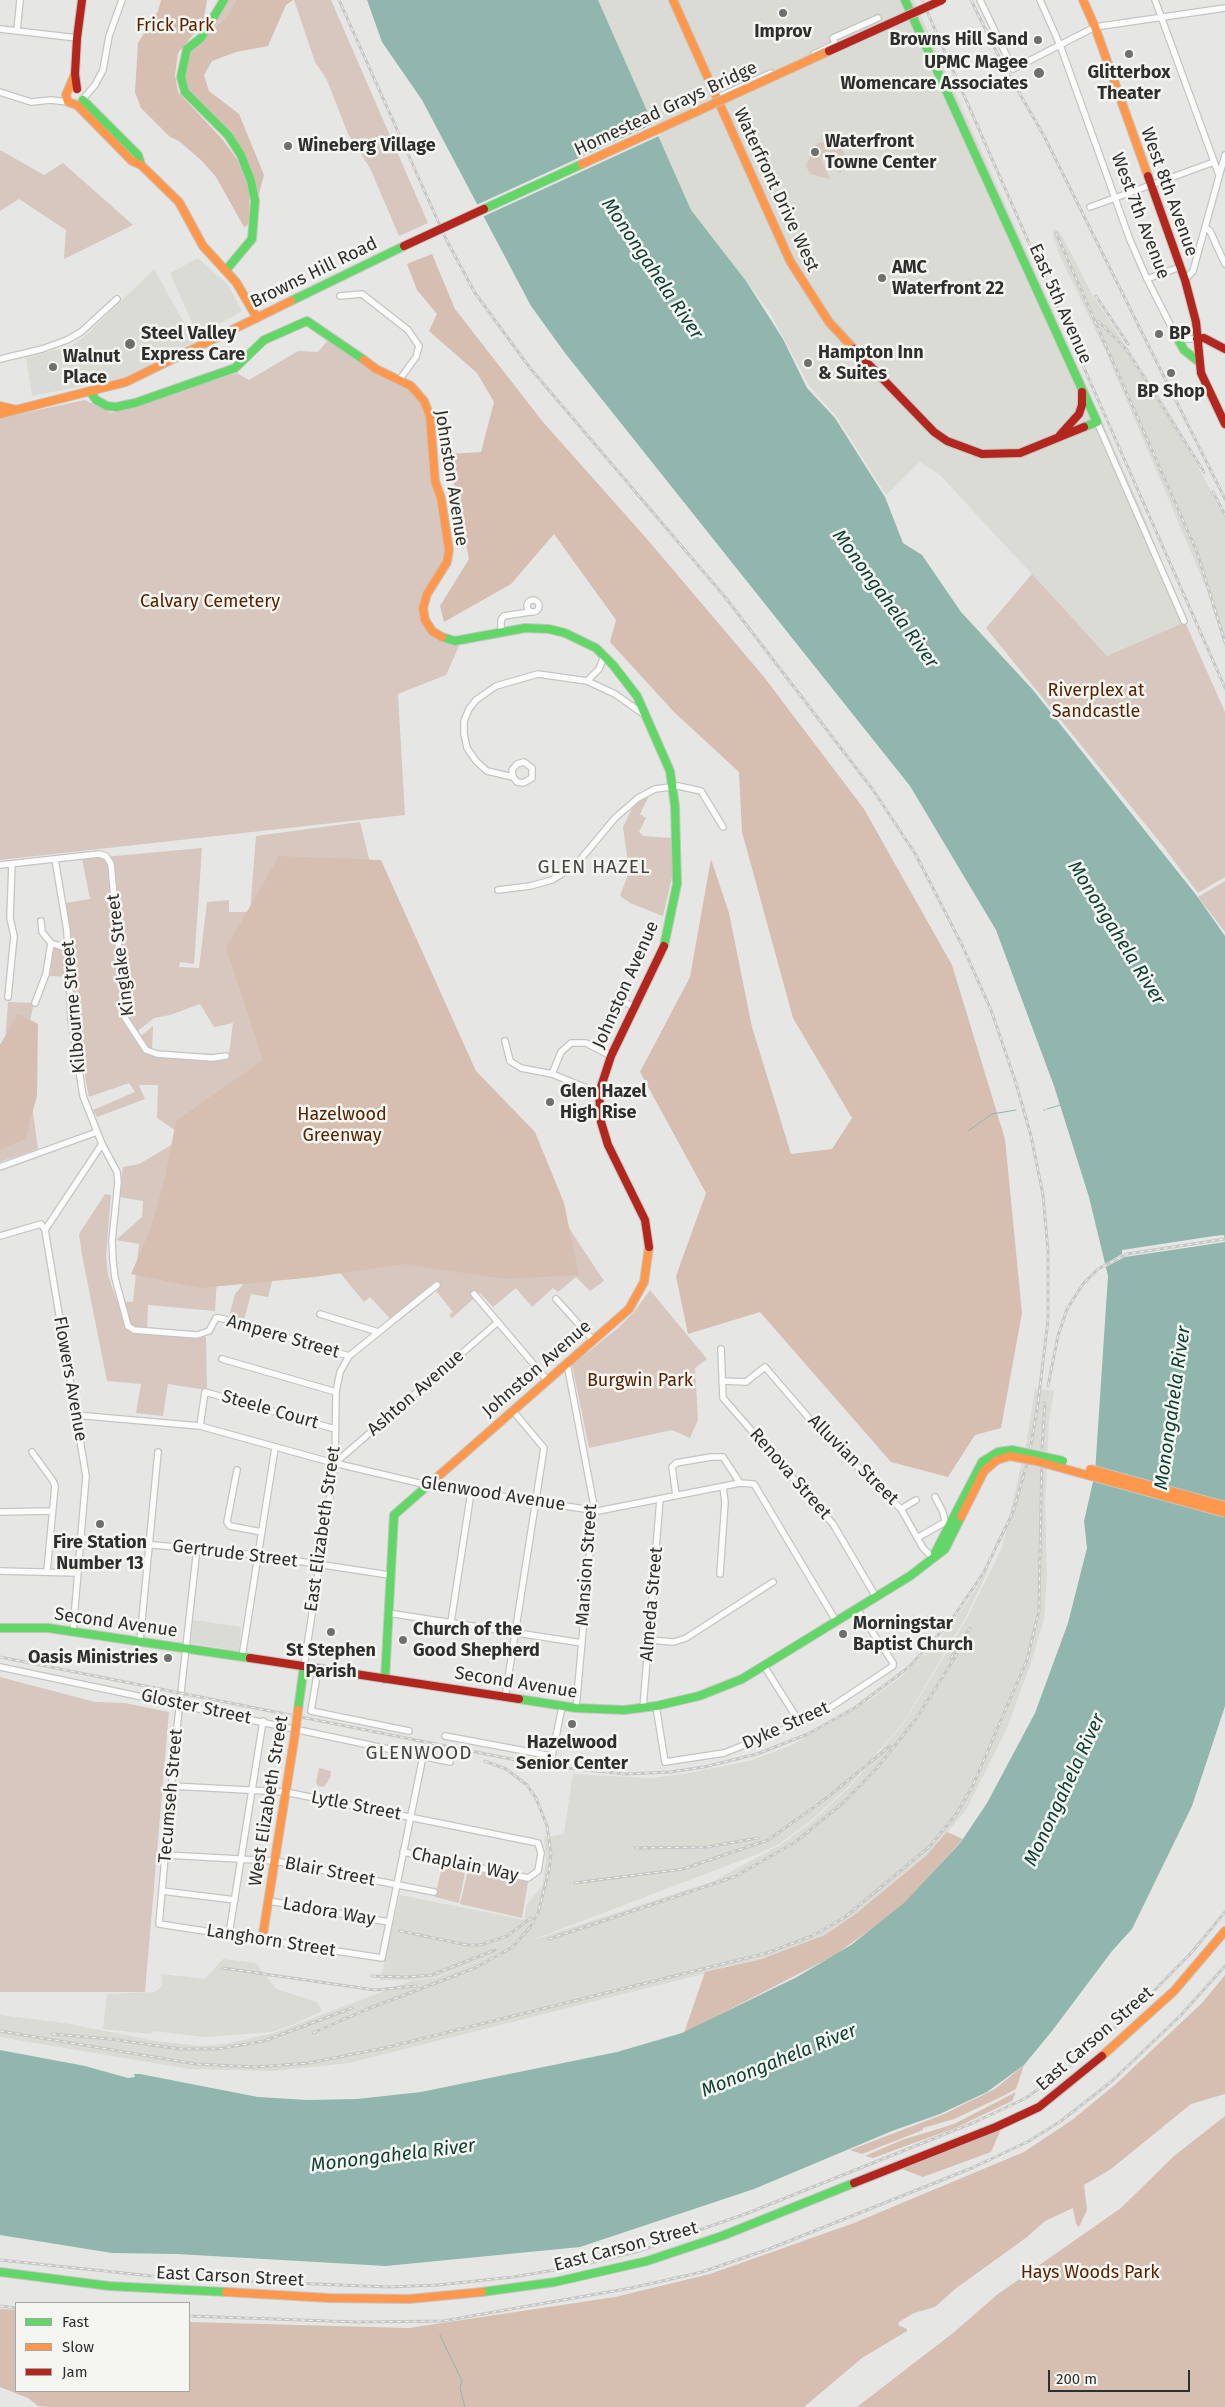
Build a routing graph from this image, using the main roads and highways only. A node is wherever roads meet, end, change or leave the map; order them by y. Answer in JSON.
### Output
{"nodes":[{"id":1,"x":82,"y":0,"type":"edge"},
{"id":2,"x":224,"y":0,"type":"edge"},
{"id":3,"x":673,"y":0,"type":"edge"},
{"id":4,"x":905,"y":0,"type":"edge"},
{"id":5,"x":942,"y":0,"type":"edge"},
{"id":6,"x":1083,"y":0,"type":"edge"},
{"id":7,"x":912,"y":14,"type":"junction"},
{"id":8,"x":77,"y":95,"type":"junction"},
{"id":9,"x":68,"y":102,"type":"road end"},
{"id":10,"x":404,"y":246,"type":"joint"},
{"id":11,"x":226,"y":270,"type":"junction"},
{"id":12,"x":257,"y":318,"type":"junction"},
{"id":13,"x":1174,"y":332,"type":"road end"},
{"id":14,"x":1197,"y":339,"type":"junction"},
{"id":15,"x":1225,"y":349,"type":"edge"},
{"id":16,"x":1199,"y":362,"type":"junction"},
{"id":17,"x":1082,"y":390,"type":"junction"},
{"id":18,"x":90,"y":391,"type":"junction"},
{"id":19,"x":0,"y":406,"type":"edge"},
{"id":20,"x":13,"y":409,"type":"junction"},
{"id":21,"x":0,"y":414,"type":"edge"},
{"id":22,"x":1097,"y":422,"type":"joint"},
{"id":23,"x":1225,"y":424,"type":"edge"},
{"id":24,"x":1056,"y":438,"type":"junction"},
{"id":25,"x":1011,"y":1453,"type":"junction"},
{"id":26,"x":1225,"y":1506,"type":"edge"},
{"id":27,"x":1225,"y":1512,"type":"edge"},
{"id":28,"x":0,"y":1628,"type":"edge"},
{"id":29,"x":304,"y":1666,"type":"junction"},
{"id":30,"x":385,"y":1679,"type":"junction"},
{"id":31,"x":1225,"y":1931,"type":"edge"},
{"id":32,"x":262,"y":1940,"type":"road end"},
{"id":33,"x":0,"y":2272,"type":"edge"}],
"edges":[{"from":1,"to":8,"type":"main road"},
{"from":2,"to":11,"type":"main road"},
{"from":3,"to":24,"type":"main road","name":"Waterfront Drive West"},
{"from":4,"to":7,"type":"main road","name":"East 5th Avenue"},
{"from":5,"to":7,"type":"main road","name":"Homestead Grays Bridge","bridge":true},
{"from":6,"to":14,"type":"main road","name":"West 8th Avenue"},
{"from":7,"to":10,"type":"main road","name":"Homestead Grays Bridge","bridge":true},
{"from":7,"to":17,"type":"main road","name":"East 5th Avenue"},
{"from":8,"to":9,"type":"main road"},
{"from":8,"to":11,"type":"main road"},
{"from":10,"to":12,"type":"main road","name":"Browns Hill Road"},
{"from":11,"to":12,"type":"main road"},
{"from":12,"to":18,"type":"main road","name":"Browns Hill Road"},
{"from":13,"to":16,"type":"main road"},
{"from":14,"to":15,"type":"main road"},
{"from":14,"to":16,"type":"main road"},
{"from":16,"to":23,"type":"main road"},
{"from":17,"to":22,"type":"main road","name":"East 5th Avenue"},
{"from":17,"to":24,"type":"main road"},
{"from":18,"to":20,"type":"main road","name":"Browns Hill Road"},
{"from":18,"to":30,"type":"main road","name":"Johnston Avenue"},
{"from":19,"to":20,"type":"main road","name":"Browns Hill Road"},
{"from":20,"to":21,"type":"main road","name":"Browns Hill Road"},
{"from":22,"to":24,"type":"main road","name":"Waterfront Drive West"},
{"from":25,"to":26,"type":"main road","bridge":true},
{"from":25,"to":27,"type":"main road","bridge":true},
{"from":25,"to":30,"type":"main road","name":"Second Avenue"},
{"from":28,"to":29,"type":"main road","name":"Second Avenue"},
{"from":29,"to":30,"type":"main road","name":"Second Avenue"},
{"from":29,"to":32,"type":"main road","name":"West Elizabeth Street","bridge":true},
{"from":31,"to":33,"type":"main road","name":"East Carson Street"}]}
